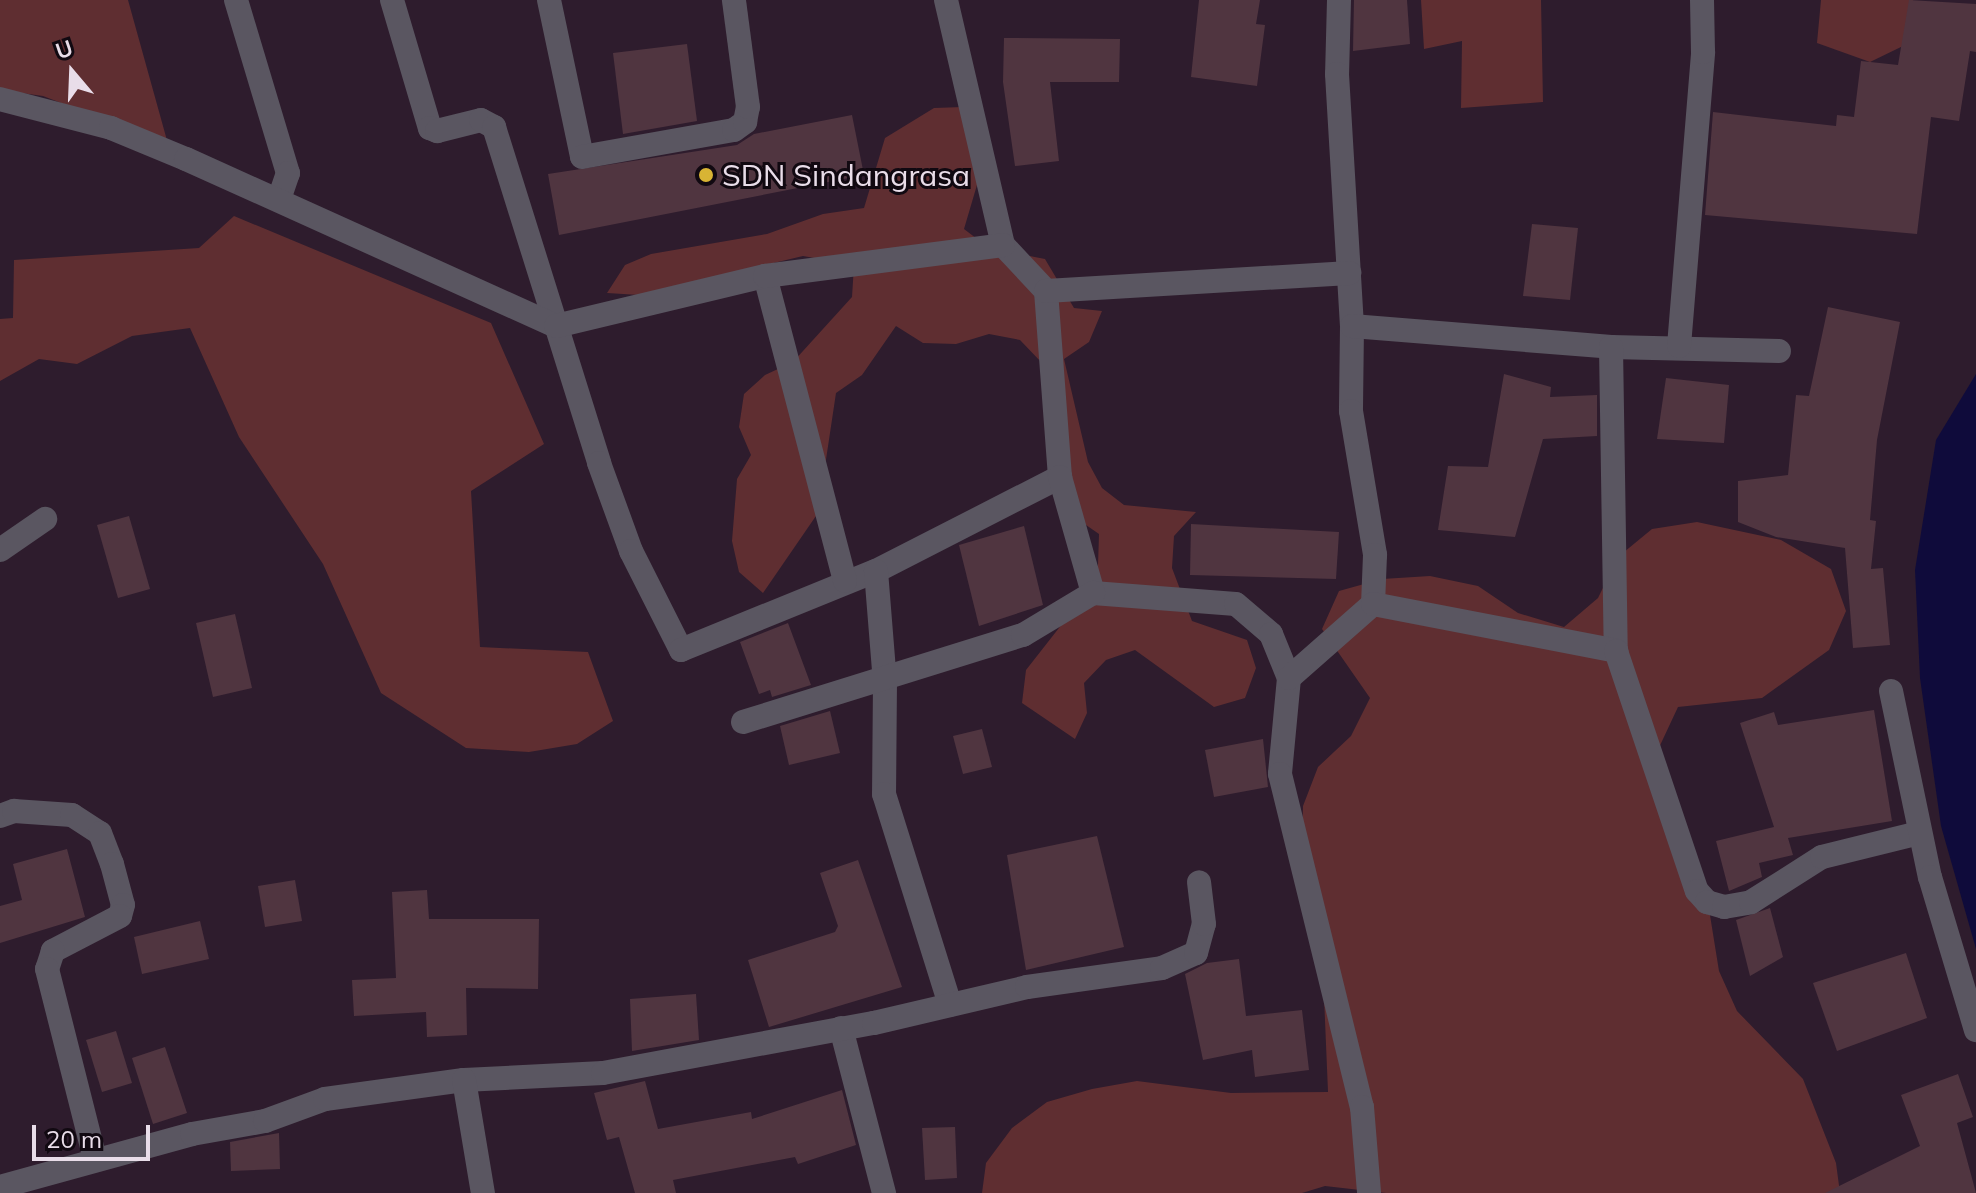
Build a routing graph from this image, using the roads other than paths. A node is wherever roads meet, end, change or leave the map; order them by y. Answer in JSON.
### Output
{"nodes":[{"id":1,"x":236,"y":0,"type":"edge"},
{"id":2,"x":392,"y":0,"type":"edge"},
{"id":3,"x":549,"y":0,"type":"edge"},
{"id":4,"x":734,"y":0,"type":"edge"},
{"id":5,"x":946,"y":0,"type":"edge"},
{"id":6,"x":1339,"y":0,"type":"edge"},
{"id":7,"x":1702,"y":0,"type":"edge"},
{"id":8,"x":0,"y":99,"type":"edge"},
{"id":9,"x":279,"y":199,"type":"junction"},
{"id":10,"x":1003,"y":245,"type":"junction"},
{"id":11,"x":1349,"y":273,"type":"junction"},
{"id":12,"x":765,"y":276,"type":"junction"},
{"id":13,"x":1046,"y":291,"type":"junction"},
{"id":14,"x":556,"y":326,"type":"junction"},
{"id":15,"x":1352,"y":326,"type":"junction"},
{"id":16,"x":1679,"y":346,"type":"junction"},
{"id":17,"x":1611,"y":347,"type":"junction"},
{"id":18,"x":1779,"y":351,"type":"dead end"},
{"id":19,"x":1060,"y":477,"type":"junction"},
{"id":20,"x":45,"y":519,"type":"dead end"},
{"id":21,"x":0,"y":550,"type":"edge"},
{"id":22,"x":876,"y":571,"type":"junction"},
{"id":23,"x":845,"y":581,"type":"junction"},
{"id":24,"x":1093,"y":593,"type":"junction"},
{"id":25,"x":1373,"y":604,"type":"junction"},
{"id":26,"x":1616,"y":651,"type":"junction"},
{"id":27,"x":1289,"y":678,"type":"junction"},
{"id":28,"x":885,"y":682,"type":"junction"},
{"id":29,"x":1891,"y":691,"type":"dead end"},
{"id":30,"x":743,"y":722,"type":"dead end"},
{"id":31,"x":0,"y":816,"type":"edge"},
{"id":32,"x":1919,"y":833,"type":"junction"},
{"id":33,"x":1199,"y":882,"type":"dead end"},
{"id":34,"x":950,"y":1005,"type":"junction"},
{"id":35,"x":841,"y":1028,"type":"junction"},
{"id":36,"x":1976,"y":1030,"type":"edge"},
{"id":37,"x":464,"y":1080,"type":"junction"},
{"id":38,"x":95,"y":1159,"type":"junction"},
{"id":39,"x":0,"y":1187,"type":"edge"},
{"id":40,"x":483,"y":1193,"type":"edge"},
{"id":41,"x":884,"y":1193,"type":"edge"},
{"id":42,"x":1369,"y":1193,"type":"edge"}],
"edges":[{"from":1,"to":9,"type":"street"},
{"from":2,"to":14,"type":"street"},
{"from":3,"to":4,"type":"street"},
{"from":5,"to":10,"type":"street"},
{"from":6,"to":11,"type":"street"},
{"from":7,"to":16,"type":"street"},
{"from":8,"to":9,"type":"street"},
{"from":9,"to":14,"type":"street"},
{"from":10,"to":12,"type":"street"},
{"from":10,"to":13,"type":"street"},
{"from":11,"to":13,"type":"street"},
{"from":11,"to":15,"type":"street"},
{"from":12,"to":14,"type":"street"},
{"from":12,"to":23,"type":"street"},
{"from":13,"to":19,"type":"street"},
{"from":14,"to":23,"type":"street"},
{"from":15,"to":17,"type":"street"},
{"from":15,"to":25,"type":"street"},
{"from":16,"to":17,"type":"street"},
{"from":16,"to":18,"type":"street"},
{"from":17,"to":26,"type":"street"},
{"from":19,"to":22,"type":"street"},
{"from":19,"to":24,"type":"street"},
{"from":20,"to":21,"type":"street"},
{"from":22,"to":23,"type":"street"},
{"from":22,"to":28,"type":"street"},
{"from":24,"to":27,"type":"street"},
{"from":24,"to":28,"type":"street"},
{"from":25,"to":26,"type":"street"},
{"from":25,"to":27,"type":"street"},
{"from":26,"to":32,"type":"street"},
{"from":27,"to":42,"type":"street"},
{"from":28,"to":30,"type":"street"},
{"from":28,"to":34,"type":"street"},
{"from":29,"to":32,"type":"street"},
{"from":31,"to":38,"type":"street"},
{"from":32,"to":36,"type":"street"},
{"from":33,"to":34,"type":"street"},
{"from":34,"to":35,"type":"street"},
{"from":35,"to":37,"type":"street"},
{"from":35,"to":41,"type":"street"},
{"from":37,"to":38,"type":"street"},
{"from":37,"to":40,"type":"street"},
{"from":38,"to":39,"type":"street"}]}
